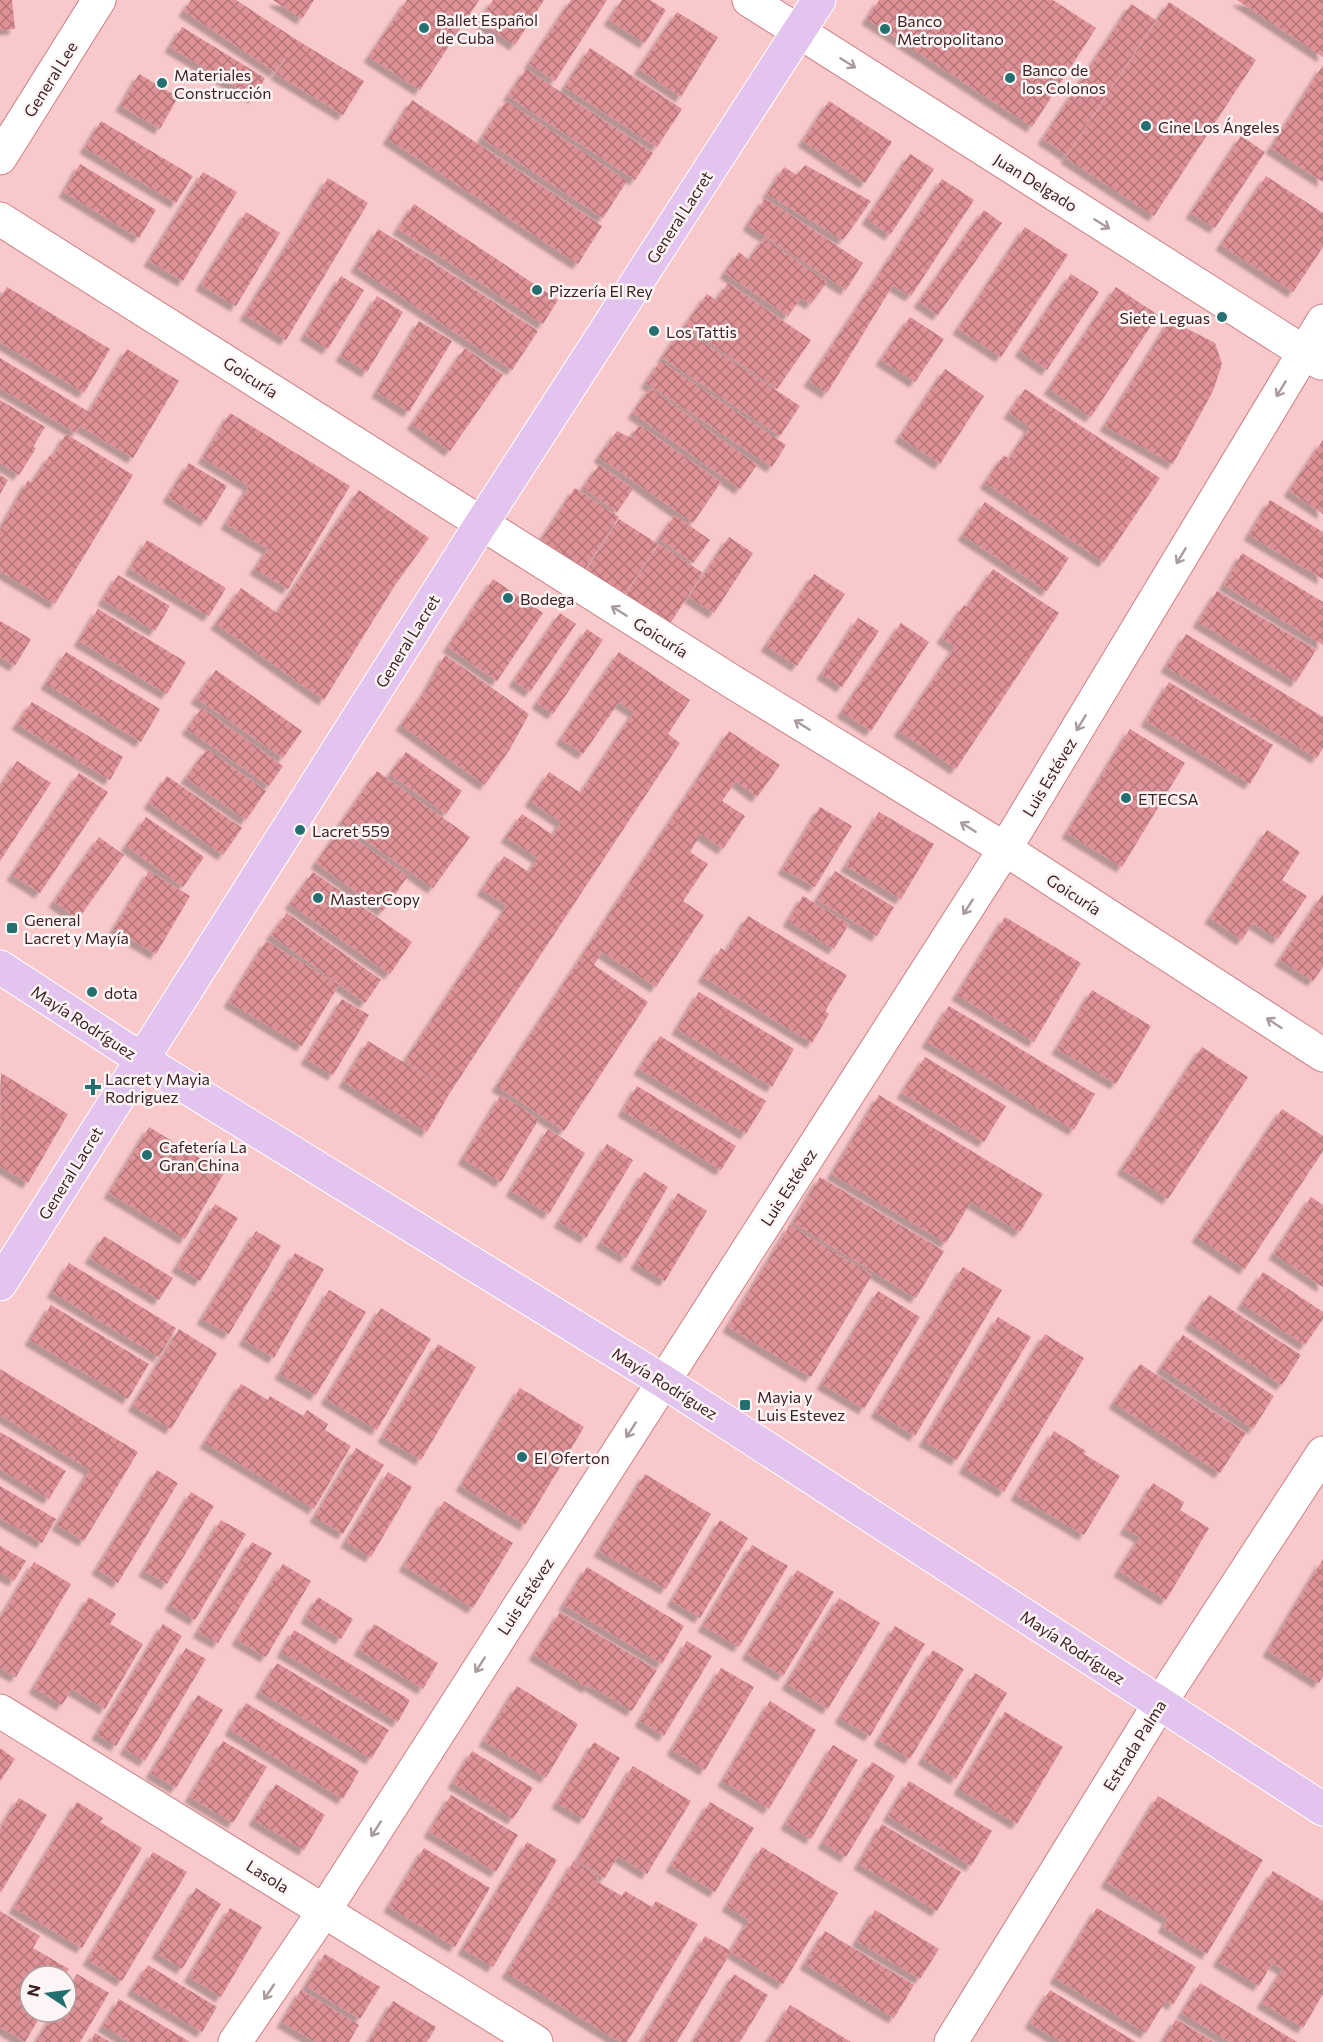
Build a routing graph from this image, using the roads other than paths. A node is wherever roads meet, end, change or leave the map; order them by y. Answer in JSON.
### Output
{"nodes":[{"id":1,"x":99,"y":0,"type":"edge"},
{"id":2,"x":749,"y":0,"type":"edge"},
{"id":3,"x":819,"y":0,"type":"edge"},
{"id":4,"x":799,"y":32,"type":"junction"},
{"id":5,"x":0,"y":158,"type":"edge"},
{"id":6,"x":0,"y":219,"type":"edge"},
{"id":7,"x":1323,"y":321,"type":"edge"},
{"id":8,"x":1313,"y":358,"type":"edge"},
{"id":9,"x":481,"y":524,"type":"junction"},
{"id":10,"x":1005,"y":849,"type":"junction"},
{"id":11,"x":0,"y":968,"type":"edge"},
{"id":12,"x":1323,"y":1054,"type":"edge"},
{"id":13,"x":141,"y":1059,"type":"junction"},
{"id":14,"x":0,"y":1284,"type":"edge"},
{"id":15,"x":663,"y":1381,"type":"junction"},
{"id":16,"x":1323,"y":1453,"type":"edge"},
{"id":17,"x":1160,"y":1703,"type":"junction"},
{"id":18,"x":0,"y":1711,"type":"edge"},
{"id":19,"x":1323,"y":1809,"type":"edge"},
{"id":20,"x":324,"y":1911,"type":"junction"},
{"id":21,"x":235,"y":2042,"type":"edge"},
{"id":22,"x":536,"y":2042,"type":"edge"},
{"id":23,"x":951,"y":2042,"type":"edge"}],
"edges":[{"from":1,"to":5,"type":"street","name":"General Lee"},
{"from":2,"to":4,"type":"street","name":"Juan Delgado"},
{"from":3,"to":4,"type":"main road","name":"General Lacret"},
{"from":4,"to":8,"type":"street","name":"Juan Delgado","one_way":true},
{"from":4,"to":9,"type":"main road","name":"General Lacret"},
{"from":6,"to":9,"type":"street","name":"Goicuría"},
{"from":7,"to":8,"type":"street","name":"Luis Estévez"},
{"from":8,"to":10,"type":"street","name":"Luis Estévez","one_way":true},
{"from":10,"to":9,"type":"street","name":"Goicuría","one_way":true},
{"from":9,"to":13,"type":"main road","name":"General Lacret"},
{"from":12,"to":10,"type":"street","name":"Goicuría","one_way":true},
{"from":10,"to":15,"type":"street","name":"Luis Estévez","one_way":true},
{"from":11,"to":13,"type":"main road","name":"Mayía Rodríguez"},
{"from":13,"to":14,"type":"main road","name":"General Lacret"},
{"from":13,"to":15,"type":"main road","name":"Mayía Rodríguez"},
{"from":15,"to":17,"type":"main road","name":"Mayía Rodríguez"},
{"from":15,"to":20,"type":"street","name":"Luis Estévez","one_way":true},
{"from":16,"to":17,"type":"street","name":"Estrada Palma"},
{"from":17,"to":19,"type":"main road","name":"Mayía Rodríguez"},
{"from":17,"to":23,"type":"street","name":"Estrada Palma"},
{"from":18,"to":20,"type":"street","name":"Lasola"},
{"from":20,"to":21,"type":"street","name":"Luis Estévez","one_way":true},
{"from":20,"to":22,"type":"street","name":"Lasola"}]}
